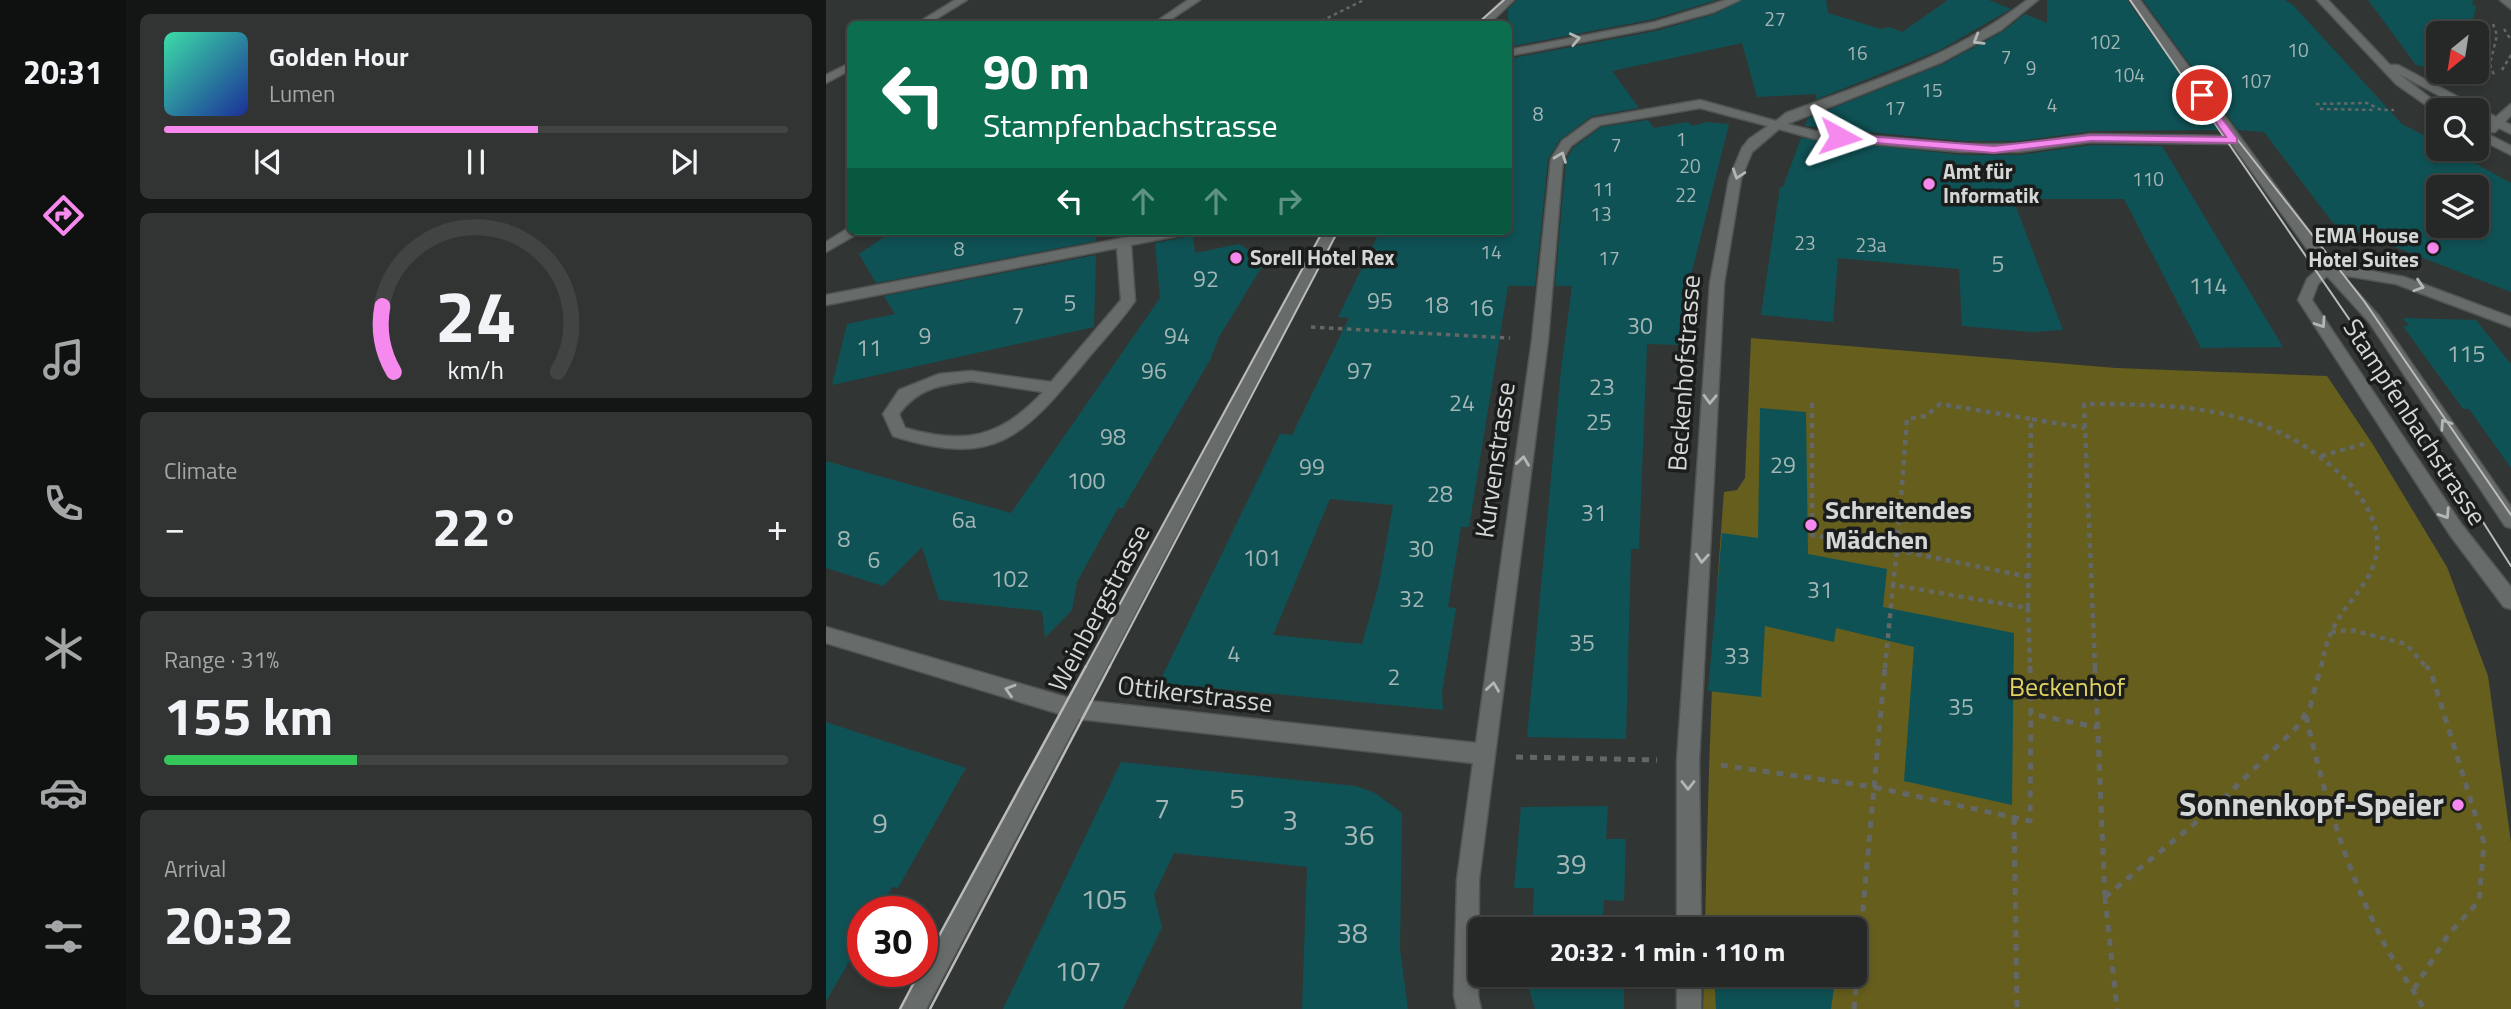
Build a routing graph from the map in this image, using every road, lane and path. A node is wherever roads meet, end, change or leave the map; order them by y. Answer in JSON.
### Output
{"nodes":[{"id":1,"x":962,"y":0,"type":"edge"},
{"id":2,"x":1195,"y":0,"type":"edge"},
{"id":3,"x":1364,"y":0,"type":"edge"},
{"id":4,"x":1509,"y":0,"type":"edge"},
{"id":5,"x":1735,"y":0,"type":"edge"},
{"id":6,"x":2033,"y":0,"type":"edge"},
{"id":7,"x":2136,"y":0,"type":"edge"},
{"id":8,"x":2322,"y":0,"type":"edge"},
{"id":9,"x":2505,"y":0,"type":"edge"},
{"id":10,"x":2511,"y":6,"type":"edge"},
{"id":11,"x":925,"y":21,"type":"edge"},
{"id":12,"x":1163,"y":21,"type":"edge"},
{"id":13,"x":1321,"y":21,"type":"edge"},
{"id":14,"x":1486,"y":21,"type":"edge"},
{"id":15,"x":2497,"y":23,"type":"dead end"},
{"id":16,"x":2504,"y":29,"type":"dead end"},
{"id":17,"x":2511,"y":40,"type":"edge"},
{"id":18,"x":1512,"y":52,"type":"edge"},
{"id":19,"x":2511,"y":55,"type":"edge"},
{"id":20,"x":2382,"y":60,"type":"junction"},
{"id":21,"x":847,"y":68,"type":"edge"},
{"id":22,"x":2502,"y":70,"type":"dead end"},
{"id":23,"x":2494,"y":75,"type":"dead end"},
{"id":24,"x":826,"y":80,"type":"edge"},
{"id":25,"x":2372,"y":96,"type":"dead end"},
{"id":26,"x":2451,"y":98,"type":"edge"},
{"id":27,"x":2426,"y":100,"type":"edge"},
{"id":28,"x":2367,"y":103,"type":"junction"},
{"id":29,"x":2316,"y":104,"type":"dead end"},
{"id":30,"x":2511,"y":108,"type":"edge"},
{"id":31,"x":2320,"y":109,"type":"dead end"},
{"id":32,"x":2381,"y":110,"type":"junction"},
{"id":33,"x":2395,"y":110,"type":"dead end"},
{"id":34,"x":2489,"y":118,"type":"edge"},
{"id":35,"x":2498,"y":123,"type":"junction"},
{"id":36,"x":1780,"y":124,"type":"junction"},
{"id":37,"x":2489,"y":128,"type":"edge"},
{"id":38,"x":2511,"y":130,"type":"edge"},
{"id":39,"x":2489,"y":139,"type":"edge"},
{"id":40,"x":2234,"y":140,"type":"junction"},
{"id":41,"x":2511,"y":151,"type":"edge"},
{"id":42,"x":847,"y":234,"type":"edge"},
{"id":43,"x":1160,"y":235,"type":"edge"},
{"id":44,"x":1328,"y":235,"type":"edge"},
{"id":45,"x":1124,"y":242,"type":"junction"},
{"id":46,"x":826,"y":248,"type":"edge"},
{"id":47,"x":2328,"y":268,"type":"junction"},
{"id":48,"x":826,"y":300,"type":"edge"},
{"id":49,"x":2511,"y":321,"type":"edge"},
{"id":50,"x":1307,"y":327,"type":"dead end"},
{"id":51,"x":1510,"y":338,"type":"dead end"},
{"id":52,"x":1056,"y":388,"type":"junction"},
{"id":53,"x":1812,"y":403,"type":"dead end"},
{"id":54,"x":2031,"y":419,"type":"junction"},
{"id":55,"x":2085,"y":428,"type":"junction"},
{"id":56,"x":2362,"y":443,"type":"dead end"},
{"id":57,"x":2321,"y":456,"type":"junction"},
{"id":58,"x":2511,"y":521,"type":"edge"},
{"id":59,"x":1897,"y":550,"type":"junction"},
{"id":60,"x":2029,"y":577,"type":"junction"},
{"id":61,"x":1893,"y":585,"type":"junction"},
{"id":62,"x":2511,"y":601,"type":"edge"},
{"id":63,"x":2028,"y":608,"type":"junction"},
{"id":64,"x":2330,"y":633,"type":"junction"},
{"id":65,"x":826,"y":635,"type":"edge"},
{"id":66,"x":1075,"y":709,"type":"junction"},
{"id":67,"x":2031,"y":715,"type":"junction"},
{"id":68,"x":2306,"y":716,"type":"junction"},
{"id":69,"x":2096,"y":727,"type":"junction"},
{"id":70,"x":1484,"y":754,"type":"junction"},
{"id":71,"x":1511,"y":757,"type":"dead end"},
{"id":72,"x":1662,"y":760,"type":"dead end"},
{"id":73,"x":1714,"y":764,"type":"dead end"},
{"id":74,"x":1874,"y":787,"type":"junction"},
{"id":75,"x":2014,"y":818,"type":"junction"},
{"id":76,"x":2105,"y":897,"type":"junction"},
{"id":77,"x":1689,"y":917,"type":"edge"},
{"id":78,"x":1689,"y":987,"type":"edge"},
{"id":79,"x":2414,"y":989,"type":"junction"},
{"id":80,"x":913,"y":1009,"type":"edge"},
{"id":81,"x":1469,"y":1009,"type":"edge"},
{"id":82,"x":1689,"y":1009,"type":"edge"},
{"id":83,"x":1854,"y":1009,"type":"edge"},
{"id":84,"x":2017,"y":1009,"type":"edge"},
{"id":85,"x":2117,"y":1009,"type":"edge"},
{"id":86,"x":2424,"y":1009,"type":"edge"}],
"edges":[{"from":1,"to":11,"type":"street"},
{"from":2,"to":12,"type":"street"},
{"from":3,"to":13,"type":"path"},
{"from":4,"to":14,"type":"street"},
{"from":18,"to":5,"type":"street","one_way":true},
{"from":6,"to":36,"type":"street","name":"Beckenhofstrasse","one_way":true},
{"from":7,"to":40,"type":"street","name":"Stampfenbachstrasse"},
{"from":8,"to":20,"type":"street"},
{"from":9,"to":10,"type":"street"},
{"from":15,"to":23,"type":"path"},
{"from":16,"to":17,"type":"path"},
{"from":19,"to":22,"type":"path"},
{"from":20,"to":26,"type":"street"},
{"from":20,"to":27,"type":"street"},
{"from":21,"to":24,"type":"street"},
{"from":25,"to":28,"type":"path"},
{"from":28,"to":29,"type":"path"},
{"from":28,"to":32,"type":"path"},
{"from":30,"to":35,"type":"street"},
{"from":31,"to":32,"type":"path"},
{"from":32,"to":33,"type":"path"},
{"from":34,"to":35,"type":"street"},
{"from":35,"to":37,"type":"street"},
{"from":35,"to":38,"type":"street"},
{"from":36,"to":40,"type":"street","name":"Kurvenstrasse"},
{"from":70,"to":36,"type":"street","name":"Kurvenstrasse","one_way":true},
{"from":36,"to":77,"type":"street","name":"Beckenhofstrasse","one_way":true},
{"from":39,"to":41,"type":"street"},
{"from":40,"to":47,"type":"street","name":"Stampfenbachstrasse"},
{"from":42,"to":46,"type":"street"},
{"from":43,"to":45,"type":"street"},
{"from":44,"to":66,"type":"street","name":"Weinbergstrasse"},
{"from":45,"to":48,"type":"street"},
{"from":45,"to":52,"type":"street"},
{"from":47,"to":49,"type":"street","one_way":true},
{"from":58,"to":47,"type":"street","name":"Stampfenbachstrasse","one_way":true},
{"from":47,"to":62,"type":"street","name":"Stampfenbachstrasse","one_way":true},
{"from":50,"to":51,"type":"path"},
{"from":52,"to":52,"type":"street"},
{"from":53,"to":59,"type":"path"},
{"from":54,"to":55,"type":"path"},
{"from":54,"to":59,"type":"path"},
{"from":54,"to":60,"type":"path"},
{"from":55,"to":57,"type":"path"},
{"from":55,"to":69,"type":"path"},
{"from":56,"to":57,"type":"path"},
{"from":57,"to":64,"type":"path"},
{"from":59,"to":60,"type":"path"},
{"from":59,"to":61,"type":"path"},
{"from":60,"to":63,"type":"path"},
{"from":61,"to":63,"type":"path"},
{"from":61,"to":74,"type":"path"},
{"from":63,"to":67,"type":"path"},
{"from":64,"to":68,"type":"path"},
{"from":64,"to":79,"type":"path"},
{"from":66,"to":65,"type":"street","name":"Ottikerstrasse","one_way":true},
{"from":66,"to":70,"type":"street","name":"Ottikerstrasse"},
{"from":66,"to":80,"type":"street","name":"Weinbergstrasse"},
{"from":67,"to":69,"type":"path"},
{"from":67,"to":75,"type":"path"},
{"from":68,"to":76,"type":"path"},
{"from":68,"to":79,"type":"path"},
{"from":69,"to":76,"type":"path"},
{"from":70,"to":81,"type":"street","name":"Kurvenstrasse"},
{"from":71,"to":72,"type":"path"},
{"from":73,"to":74,"type":"path"},
{"from":74,"to":75,"type":"path"},
{"from":74,"to":83,"type":"path"},
{"from":75,"to":84,"type":"path"},
{"from":76,"to":85,"type":"path"},
{"from":78,"to":82,"type":"street"},
{"from":79,"to":86,"type":"path"}]}
